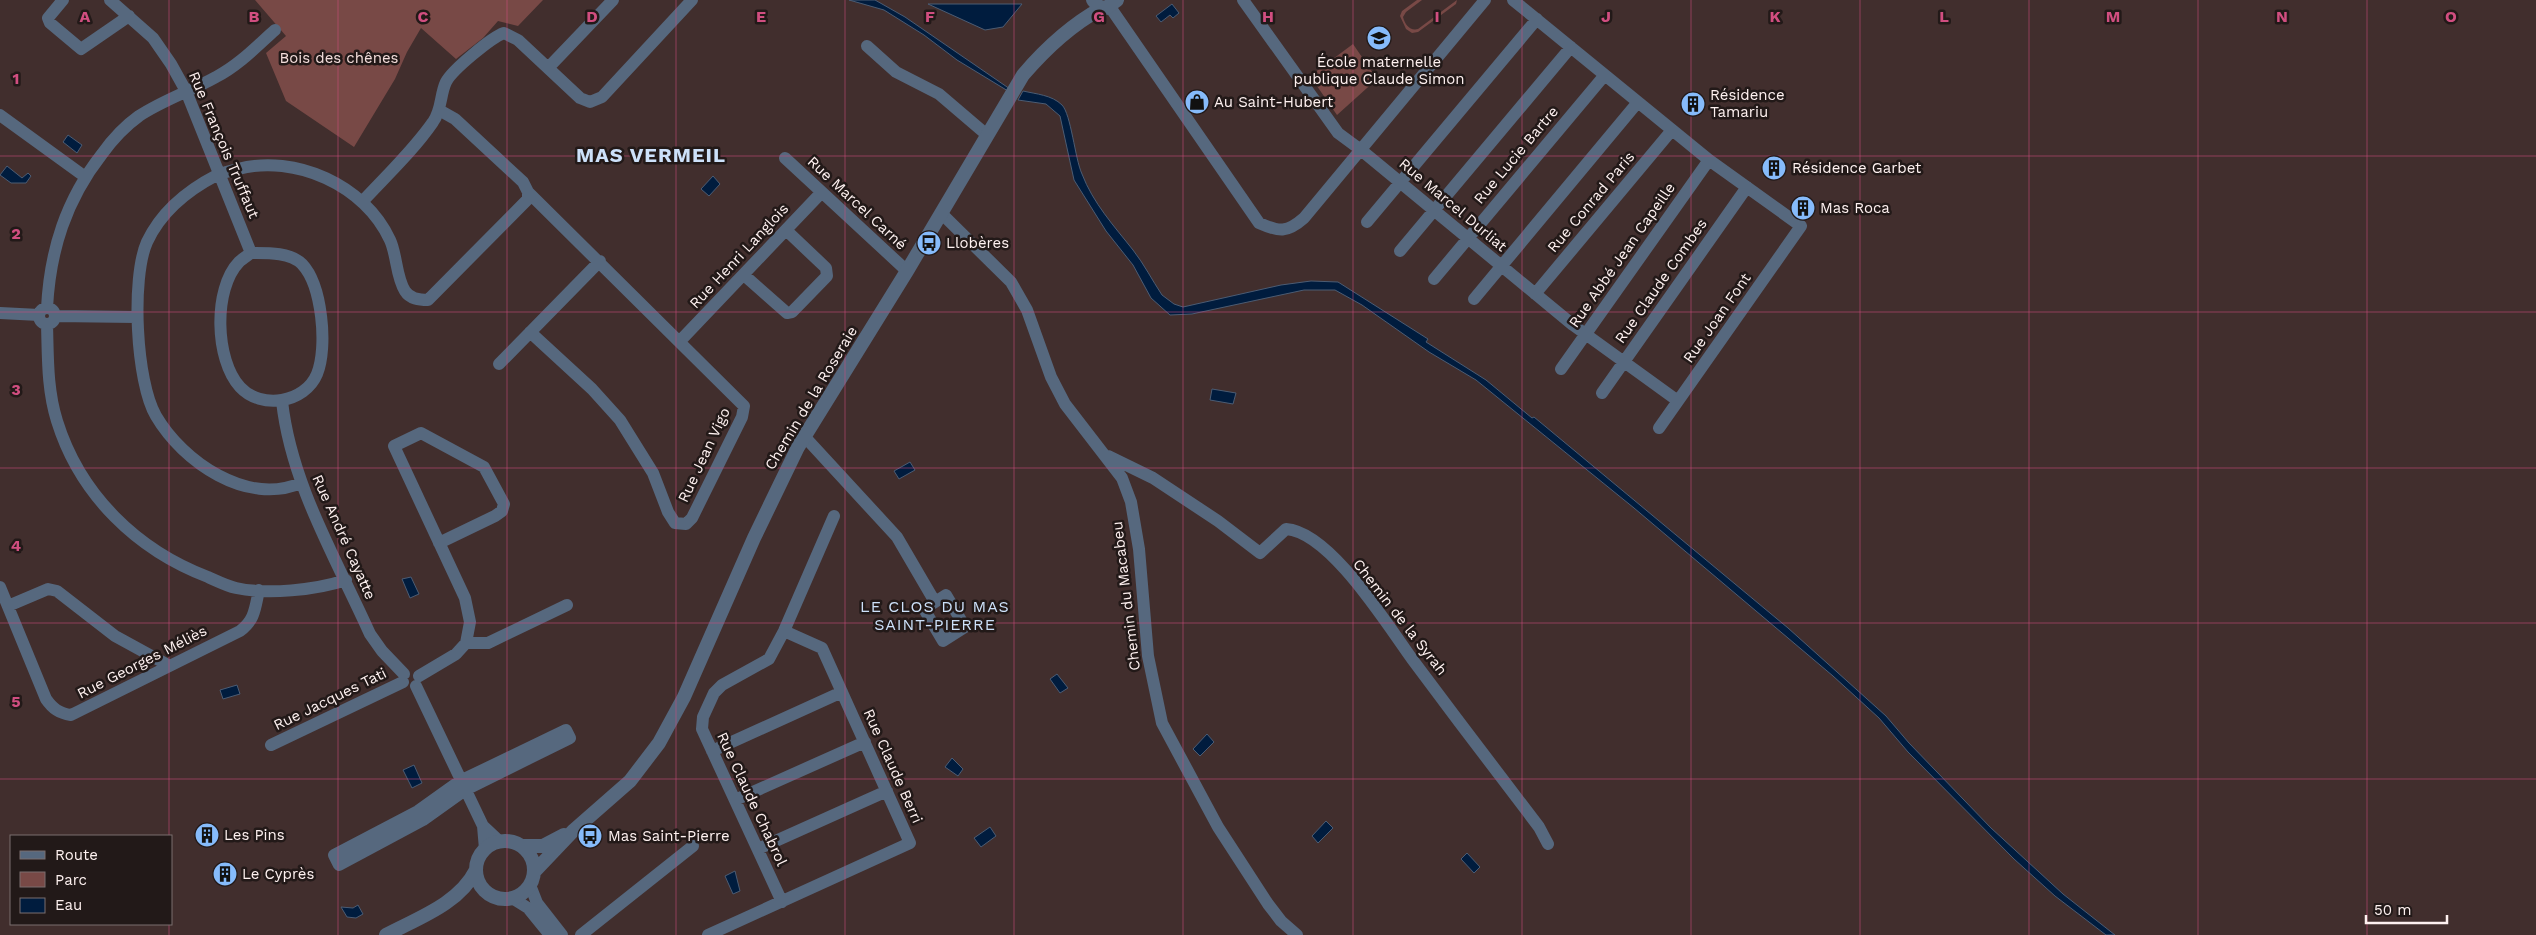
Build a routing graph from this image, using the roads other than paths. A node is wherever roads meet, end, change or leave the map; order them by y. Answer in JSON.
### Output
{"nodes":[{"id":1,"x":63,"y":0,"type":"edge"},
{"id":2,"x":110,"y":0,"type":"edge"},
{"id":3,"x":612,"y":0,"type":"edge"},
{"id":4,"x":692,"y":0,"type":"edge"},
{"id":5,"x":1243,"y":0,"type":"edge"},
{"id":6,"x":1485,"y":0,"type":"edge"},
{"id":7,"x":1513,"y":0,"type":"edge"},
{"id":8,"x":1103,"y":3,"type":"edge"},
{"id":9,"x":129,"y":16,"type":"junction"},
{"id":10,"x":1537,"y":19,"type":"junction"},
{"id":11,"x":275,"y":30,"type":"dead end"},
{"id":12,"x":867,"y":46,"type":"dead end"},
{"id":13,"x":1571,"y":47,"type":"junction"},
{"id":14,"x":548,"y":68,"type":"junction"},
{"id":15,"x":1604,"y":76,"type":"junction"},
{"id":16,"x":186,"y":91,"type":"junction"},
{"id":17,"x":1638,"y":102,"type":"junction"},
{"id":18,"x":439,"y":110,"type":"junction"},
{"id":19,"x":0,"y":115,"type":"edge"},
{"id":20,"x":1672,"y":130,"type":"junction"},
{"id":21,"x":988,"y":135,"type":"junction"},
{"id":22,"x":1361,"y":150,"type":"junction"},
{"id":23,"x":785,"y":158,"type":"dead end"},
{"id":24,"x":1709,"y":160,"type":"junction"},
{"id":25,"x":219,"y":174,"type":"junction"},
{"id":26,"x":84,"y":176,"type":"junction"},
{"id":27,"x":1400,"y":182,"type":"junction"},
{"id":28,"x":1747,"y":187,"type":"junction"},
{"id":29,"x":528,"y":192,"type":"junction"},
{"id":30,"x":821,"y":192,"type":"junction"},
{"id":31,"x":362,"y":202,"type":"junction"},
{"id":32,"x":1434,"y":210,"type":"junction"},
{"id":33,"x":941,"y":213,"type":"junction"},
{"id":34,"x":1367,"y":222,"type":"dead end"},
{"id":35,"x":786,"y":230,"type":"junction"},
{"id":36,"x":1468,"y":238,"type":"junction"},
{"id":37,"x":1400,"y":251,"type":"dead end"},
{"id":38,"x":251,"y":253,"type":"junction"},
{"id":39,"x":600,"y":261,"type":"junction"},
{"id":40,"x":1501,"y":266,"type":"junction"},
{"id":41,"x":906,"y":272,"type":"junction"},
{"id":42,"x":744,"y":275,"type":"junction"},
{"id":43,"x":1434,"y":279,"type":"dead end"},
{"id":44,"x":1535,"y":294,"type":"junction"},
{"id":45,"x":1474,"y":299,"type":"dead end"},
{"id":46,"x":0,"y":313,"type":"edge"},
{"id":47,"x":47,"y":316,"type":"junction"},
{"id":48,"x":136,"y":317,"type":"junction"},
{"id":49,"x":530,"y":332,"type":"junction"},
{"id":50,"x":1585,"y":335,"type":"junction"},
{"id":51,"x":680,"y":341,"type":"junction"},
{"id":52,"x":1623,"y":363,"type":"junction"},
{"id":53,"x":500,"y":364,"type":"dead end"},
{"id":54,"x":1561,"y":369,"type":"dead end"},
{"id":55,"x":1602,"y":393,"type":"dead end"},
{"id":56,"x":282,"y":401,"type":"junction"},
{"id":57,"x":1678,"y":401,"type":"junction"},
{"id":58,"x":1659,"y":428,"type":"dead end"},
{"id":59,"x":804,"y":436,"type":"junction"},
{"id":60,"x":1108,"y":456,"type":"junction"},
{"id":61,"x":301,"y":483,"type":"junction"},
{"id":62,"x":834,"y":516,"type":"dead end"},
{"id":63,"x":439,"y":543,"type":"junction"},
{"id":64,"x":346,"y":580,"type":"junction"},
{"id":65,"x":0,"y":587,"type":"edge"},
{"id":66,"x":259,"y":590,"type":"junction"},
{"id":67,"x":934,"y":602,"type":"dead end"},
{"id":68,"x":567,"y":605,"type":"dead end"},
{"id":69,"x":8,"y":606,"type":"junction"},
{"id":70,"x":784,"y":631,"type":"junction"},
{"id":71,"x":466,"y":643,"type":"junction"},
{"id":72,"x":168,"y":665,"type":"junction"},
{"id":73,"x":403,"y":678,"type":"junction"},
{"id":74,"x":418,"y":681,"type":"junction"},
{"id":75,"x":842,"y":692,"type":"junction"},
{"id":76,"x":866,"y":742,"type":"junction"},
{"id":77,"x":271,"y":745,"type":"dead end"},
{"id":78,"x":712,"y":751,"type":"junction"},
{"id":79,"x":462,"y":786,"type":"junction"},
{"id":80,"x":887,"y":791,"type":"junction"},
{"id":81,"x":735,"y":800,"type":"junction"},
{"id":82,"x":483,"y":826,"type":"junction"},
{"id":83,"x":573,"y":832,"type":"junction"},
{"id":84,"x":499,"y":841,"type":"junction"},
{"id":85,"x":1548,"y":844,"type":"dead end"},
{"id":86,"x":523,"y":846,"type":"junction"},
{"id":87,"x":693,"y":846,"type":"dead end"},
{"id":88,"x":484,"y":849,"type":"junction"},
{"id":89,"x":758,"y":849,"type":"junction"},
{"id":90,"x":476,"y":870,"type":"junction"},
{"id":91,"x":532,"y":878,"type":"junction"},
{"id":92,"x":489,"y":894,"type":"junction"},
{"id":93,"x":512,"y":898,"type":"junction"},
{"id":94,"x":453,"y":899,"type":"junction"},
{"id":95,"x":782,"y":902,"type":"junction"},
{"id":96,"x":386,"y":935,"type":"edge"},
{"id":97,"x":550,"y":935,"type":"edge"},
{"id":98,"x":562,"y":935,"type":"edge"},
{"id":99,"x":581,"y":935,"type":"edge"},
{"id":100,"x":708,"y":935,"type":"edge"},
{"id":101,"x":1297,"y":935,"type":"edge"}],
"edges":[{"from":1,"to":9,"type":"street"},
{"from":2,"to":9,"type":"street","name":"Rue François Truffaut"},
{"from":3,"to":14,"type":"street"},
{"from":4,"to":14,"type":"street"},
{"from":5,"to":22,"type":"street","name":"Rue Marcel Durliat"},
{"from":6,"to":22,"type":"street"},
{"from":7,"to":10,"type":"street"},
{"from":8,"to":21,"type":"street","name":"Chemin de la Roseraie"},
{"from":8,"to":22,"type":"street"},
{"from":9,"to":16,"type":"street","name":"Rue François Truffaut"},
{"from":10,"to":13,"type":"street"},
{"from":10,"to":27,"type":"street"},
{"from":11,"to":16,"type":"street"},
{"from":12,"to":21,"type":"street"},
{"from":13,"to":15,"type":"street"},
{"from":13,"to":32,"type":"street"},
{"from":14,"to":18,"type":"street"},
{"from":15,"to":17,"type":"street"},
{"from":15,"to":36,"type":"street","name":"Rue Lucie Bartre"},
{"from":16,"to":25,"type":"street","name":"Rue François Truffaut"},
{"from":16,"to":26,"type":"street"},
{"from":17,"to":20,"type":"street"},
{"from":17,"to":40,"type":"street"},
{"from":18,"to":29,"type":"street","name":"Rue Jean Vigo"},
{"from":18,"to":31,"type":"street"},
{"from":19,"to":26,"type":"street"},
{"from":20,"to":24,"type":"street"},
{"from":20,"to":44,"type":"street","name":"Rue Conrad Paris"},
{"from":21,"to":33,"type":"street","name":"Chemin de la Roseraie"},
{"from":22,"to":27,"type":"street","name":"Rue Marcel Durliat"},
{"from":23,"to":30,"type":"street","name":"Rue Marcel Carné"},
{"from":24,"to":28,"type":"street"},
{"from":24,"to":50,"type":"street","name":"Rue Abbé Jean Capeille"},
{"from":25,"to":31,"type":"street"},
{"from":25,"to":38,"type":"street","name":"Rue François Truffaut"},
{"from":25,"to":48,"type":"street"},
{"from":26,"to":47,"type":"street"},
{"from":27,"to":32,"type":"street","name":"Rue Marcel Durliat"},
{"from":27,"to":34,"type":"street"},
{"from":28,"to":52,"type":"street","name":"Rue Claude Combes"},
{"from":28,"to":57,"type":"street","name":"Rue Joan Font"},
{"from":29,"to":31,"type":"street"},
{"from":29,"to":39,"type":"street","name":"Rue Jean Vigo"},
{"from":30,"to":35,"type":"street","name":"Rue Henri Langlois"},
{"from":30,"to":41,"type":"street","name":"Rue Marcel Carné"},
{"from":32,"to":36,"type":"street","name":"Rue Marcel Durliat"},
{"from":32,"to":37,"type":"street"},
{"from":33,"to":41,"type":"street","name":"Chemin de la Roseraie"},
{"from":33,"to":60,"type":"street","name":"Chemin du Macabeu"},
{"from":35,"to":42,"type":"street","name":"Rue Henri Langlois"},
{"from":35,"to":42,"type":"street"},
{"from":36,"to":40,"type":"street","name":"Rue Marcel Durliat"},
{"from":36,"to":43,"type":"street","name":"Rue Lucie Bartre"},
{"from":38,"to":56,"type":"street"},
{"from":38,"to":56,"type":"street"},
{"from":39,"to":49,"type":"street"},
{"from":39,"to":51,"type":"street","name":"Rue Jean Vigo"},
{"from":40,"to":44,"type":"street","name":"Rue Marcel Durliat"},
{"from":40,"to":45,"type":"street"},
{"from":41,"to":59,"type":"street","name":"Chemin de la Roseraie"},
{"from":42,"to":51,"type":"street","name":"Rue Henri Langlois"},
{"from":44,"to":50,"type":"street","name":"Rue Marcel Durliat"},
{"from":46,"to":47,"type":"street"},
{"from":47,"to":48,"type":"street"},
{"from":47,"to":66,"type":"street"},
{"from":48,"to":61,"type":"street"},
{"from":49,"to":51,"type":"street","name":"Rue Jean Vigo"},
{"from":49,"to":53,"type":"street"},
{"from":50,"to":52,"type":"street","name":"Rue Marcel Durliat"},
{"from":50,"to":54,"type":"street","name":"Rue Abbé Jean Capeille"},
{"from":52,"to":55,"type":"street","name":"Rue Claude Combes"},
{"from":52,"to":57,"type":"street","name":"Rue Marcel Durliat"},
{"from":56,"to":61,"type":"street","name":"Rue André Cayatte"},
{"from":57,"to":58,"type":"street","name":"Rue Joan Font"},
{"from":59,"to":67,"type":"street"},
{"from":59,"to":83,"type":"street","name":"Chemin de la Roseraie"},
{"from":60,"to":85,"type":"street","name":"Chemin de la Syrah"},
{"from":60,"to":101,"type":"street","name":"Chemin du Macabeu"},
{"from":61,"to":64,"type":"street","name":"Rue André Cayatte"},
{"from":62,"to":70,"type":"street","name":"Rue Claude Chabrol"},
{"from":63,"to":63,"type":"street"},
{"from":63,"to":71,"type":"street"},
{"from":64,"to":66,"type":"street"},
{"from":64,"to":73,"type":"street","name":"Rue André Cayatte"},
{"from":65,"to":69,"type":"street","name":"Rue Georges Méliès"},
{"from":66,"to":72,"type":"street","name":"Rue Georges Méliès"},
{"from":68,"to":71,"type":"street"},
{"from":69,"to":72,"type":"street"},
{"from":69,"to":72,"type":"street","name":"Rue Georges Méliès"},
{"from":70,"to":75,"type":"street","name":"Rue Claude Berri"},
{"from":70,"to":78,"type":"street","name":"Rue Claude Chabrol"},
{"from":71,"to":74,"type":"street"},
{"from":73,"to":74,"type":"street"},
{"from":73,"to":77,"type":"street","name":"Rue Jacques Tati"},
{"from":74,"to":79,"type":"street"},
{"from":75,"to":76,"type":"street","name":"Rue Claude Berri"},
{"from":75,"to":78,"type":"street"},
{"from":76,"to":80,"type":"street","name":"Rue Claude Berri"},
{"from":76,"to":81,"type":"street"},
{"from":78,"to":81,"type":"street","name":"Rue Claude Chabrol"},
{"from":79,"to":79,"type":"street"},
{"from":79,"to":79,"type":"street"},
{"from":79,"to":82,"type":"street"},
{"from":80,"to":89,"type":"street"},
{"from":80,"to":95,"type":"street","name":"Rue Claude Berri"},
{"from":81,"to":89,"type":"street","name":"Rue Claude Chabrol"},
{"from":82,"to":84,"type":"street"},
{"from":82,"to":88,"type":"street"},
{"from":83,"to":86,"type":"street","name":"Chemin de la Roseraie"},
{"from":83,"to":91,"type":"street","name":"Chemin de la Roseraie"},
{"from":84,"to":86,"type":"street"},
{"from":84,"to":88,"type":"street"},
{"from":86,"to":91,"type":"street"},
{"from":87,"to":99,"type":"street"},
{"from":88,"to":90,"type":"street"},
{"from":89,"to":95,"type":"street","name":"Rue Claude Chabrol"},
{"from":90,"to":92,"type":"street"},
{"from":90,"to":94,"type":"street"},
{"from":91,"to":93,"type":"street"},
{"from":91,"to":98,"type":"street"},
{"from":92,"to":93,"type":"street"},
{"from":92,"to":94,"type":"street"},
{"from":93,"to":97,"type":"street"},
{"from":94,"to":96,"type":"street"},
{"from":95,"to":100,"type":"street","name":"Rue Claude Berri"}]}
